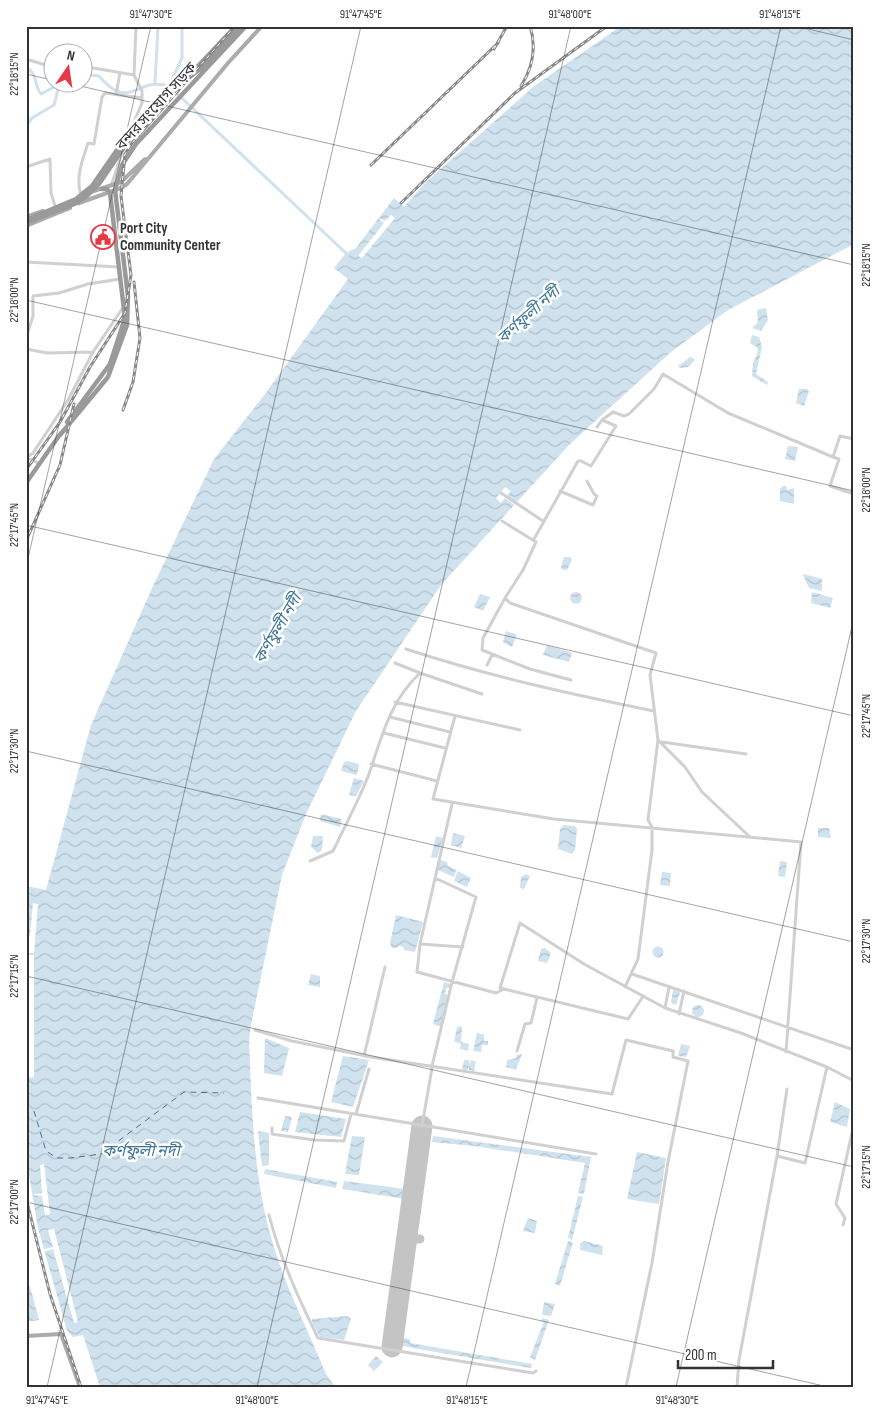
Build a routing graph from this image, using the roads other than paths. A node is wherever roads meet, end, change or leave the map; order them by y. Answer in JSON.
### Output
{"nodes":[{"id":1,"x":136,"y":26,"type":"edge"},
{"id":2,"x":236,"y":26,"type":"edge"},
{"id":3,"x":242,"y":26,"type":"edge"},
{"id":4,"x":246,"y":26,"type":"edge"},
{"id":5,"x":262,"y":26,"type":"edge"},
{"id":6,"x":26,"y":59,"type":"edge"},
{"id":7,"x":42,"y":64,"type":"edge"},
{"id":8,"x":92,"y":68,"type":"edge"},
{"id":9,"x":120,"y":72,"type":"junction"},
{"id":10,"x":134,"y":75,"type":"junction"},
{"id":11,"x":116,"y":94,"type":"junction"},
{"id":12,"x":142,"y":98,"type":"junction"},
{"id":13,"x":153,"y":152,"type":"junction"},
{"id":14,"x":26,"y":167,"type":"edge"},
{"id":15,"x":111,"y":186,"type":"junction"},
{"id":16,"x":102,"y":189,"type":"junction"},
{"id":17,"x":110,"y":193,"type":"junction"},
{"id":18,"x":81,"y":195,"type":"junction"},
{"id":19,"x":55,"y":206,"type":"junction"},
{"id":20,"x":26,"y":221,"type":"edge"},
{"id":21,"x":26,"y":262,"type":"edge"},
{"id":22,"x":119,"y":267,"type":"junction"},
{"id":23,"x":120,"y":279,"type":"junction"},
{"id":24,"x":125,"y":306,"type":"junction"},
{"id":25,"x":26,"y":338,"type":"edge"},
{"id":26,"x":26,"y":349,"type":"edge"},
{"id":27,"x":93,"y":352,"type":"junction"},
{"id":28,"x":602,"y":420,"type":"junction"},
{"id":29,"x":597,"y":427,"type":"dead end"},
{"id":30,"x":60,"y":435,"type":"junction"},
{"id":31,"x":854,"y":439,"type":"edge"},
{"id":32,"x":833,"y":457,"type":"junction"},
{"id":33,"x":27,"y":458,"type":"edge"},
{"id":34,"x":40,"y":464,"type":"junction"},
{"id":35,"x":587,"y":481,"type":"dead end"},
{"id":36,"x":26,"y":483,"type":"edge"},
{"id":37,"x":854,"y":485,"type":"edge"},
{"id":38,"x":560,"y":491,"type":"junction"},
{"id":39,"x":501,"y":493,"type":"dead end"},
{"id":40,"x":853,"y":493,"type":"edge"},
{"id":41,"x":502,"y":521,"type":"dead end"},
{"id":42,"x":543,"y":521,"type":"junction"},
{"id":43,"x":534,"y":539,"type":"junction"},
{"id":44,"x":505,"y":598,"type":"junction"},
{"id":45,"x":406,"y":649,"type":"dead end"},
{"id":46,"x":492,"y":655,"type":"junction"},
{"id":47,"x":395,"y":663,"type":"dead end"},
{"id":48,"x":488,"y":665,"type":"dead end"},
{"id":49,"x":420,"y":673,"type":"junction"},
{"id":50,"x":571,"y":680,"type":"dead end"},
{"id":51,"x":482,"y":694,"type":"dead end"},
{"id":52,"x":395,"y":702,"type":"junction"},
{"id":53,"x":654,"y":711,"type":"junction"},
{"id":54,"x":455,"y":716,"type":"junction"},
{"id":55,"x":390,"y":717,"type":"junction"},
{"id":56,"x":520,"y":730,"type":"dead end"},
{"id":57,"x":450,"y":732,"type":"junction"},
{"id":58,"x":384,"y":733,"type":"junction"},
{"id":59,"x":659,"y":741,"type":"junction"},
{"id":60,"x":445,"y":748,"type":"junction"},
{"id":61,"x":746,"y":754,"type":"dead end"},
{"id":62,"x":372,"y":764,"type":"junction"},
{"id":63,"x":437,"y":781,"type":"junction"},
{"id":64,"x":452,"y":804,"type":"junction"},
{"id":65,"x":652,"y":827,"type":"junction"},
{"id":66,"x":750,"y":837,"type":"junction"},
{"id":67,"x":310,"y":860,"type":"dead end"},
{"id":68,"x":435,"y":878,"type":"junction"},
{"id":69,"x":420,"y":944,"type":"junction"},
{"id":70,"x":463,"y":947,"type":"junction"},
{"id":71,"x":385,"y":967,"type":"dead end"},
{"id":72,"x":632,"y":974,"type":"junction"},
{"id":73,"x":452,"y":982,"type":"junction"},
{"id":74,"x":668,"y":986,"type":"junction"},
{"id":75,"x":625,"y":987,"type":"junction"},
{"id":76,"x":504,"y":989,"type":"junction"},
{"id":77,"x":684,"y":991,"type":"junction"},
{"id":78,"x":537,"y":998,"type":"junction"},
{"id":79,"x":642,"y":998,"type":"junction"},
{"id":80,"x":665,"y":1008,"type":"junction"},
{"id":81,"x":679,"y":1014,"type":"junction"},
{"id":82,"x":789,"y":1029,"type":"junction"},
{"id":83,"x":255,"y":1030,"type":"dead end"},
{"id":84,"x":854,"y":1050,"type":"edge"},
{"id":85,"x":517,"y":1052,"type":"dead end"},
{"id":86,"x":786,"y":1052,"type":"junction"},
{"id":87,"x":364,"y":1056,"type":"junction"},
{"id":88,"x":432,"y":1067,"type":"junction"},
{"id":89,"x":827,"y":1067,"type":"junction"},
{"id":90,"x":369,"y":1069,"type":"dead end"},
{"id":91,"x":854,"y":1081,"type":"edge"},
{"id":92,"x":786,"y":1089,"type":"dead end"},
{"id":93,"x":258,"y":1098,"type":"dead end"},
{"id":94,"x":353,"y":1114,"type":"junction"},
{"id":95,"x":854,"y":1124,"type":"edge"},
{"id":96,"x":422,"y":1126,"type":"junction"},
{"id":97,"x":272,"y":1128,"type":"dead end"},
{"id":98,"x":596,"y":1154,"type":"dead end"},
{"id":99,"x":777,"y":1156,"type":"junction"},
{"id":100,"x":270,"y":1215,"type":"dead end"},
{"id":101,"x":842,"y":1225,"type":"dead end"},
{"id":102,"x":26,"y":1336,"type":"edge"},
{"id":103,"x":536,"y":1371,"type":"dead end"},
{"id":104,"x":80,"y":1387,"type":"edge"},
{"id":105,"x":626,"y":1387,"type":"edge"},
{"id":106,"x":737,"y":1387,"type":"edge"}],
"edges":[{"from":1,"to":10,"type":"street"},
{"from":2,"to":20,"type":"highway"},
{"from":3,"to":20,"type":"highway"},
{"from":4,"to":30,"type":"highway","name":"বন্দর সংযোগ সড়ক"},
{"from":5,"to":13,"type":"main road"},
{"from":6,"to":7,"type":"street"},
{"from":8,"to":9,"type":"street"},
{"from":9,"to":10,"type":"street"},
{"from":9,"to":11,"type":"street"},
{"from":10,"to":12,"type":"street"},
{"from":11,"to":12,"type":"street"},
{"from":11,"to":18,"type":"street"},
{"from":12,"to":15,"type":"street"},
{"from":13,"to":15,"type":"main road"},
{"from":13,"to":17,"type":"main road"},
{"from":14,"to":19,"type":"street"},
{"from":15,"to":16,"type":"main road"},
{"from":16,"to":17,"type":"highway"},
{"from":16,"to":18,"type":"main road"},
{"from":17,"to":20,"type":"main road"},
{"from":17,"to":22,"type":"highway"},
{"from":18,"to":19,"type":"main road"},
{"from":19,"to":20,"type":"main road"},
{"from":21,"to":22,"type":"street"},
{"from":22,"to":23,"type":"highway"},
{"from":23,"to":24,"type":"highway"},
{"from":23,"to":25,"type":"street"},
{"from":24,"to":27,"type":"street"},
{"from":24,"to":30,"type":"highway"},
{"from":26,"to":27,"type":"street"},
{"from":27,"to":33,"type":"street"},
{"from":28,"to":29,"type":"street"},
{"from":28,"to":32,"type":"street"},
{"from":28,"to":38,"type":"street"},
{"from":30,"to":34,"type":"highway"},
{"from":31,"to":32,"type":"street"},
{"from":32,"to":40,"type":"street"},
{"from":33,"to":34,"type":"street"},
{"from":34,"to":36,"type":"highway"},
{"from":35,"to":38,"type":"street"},
{"from":37,"to":40,"type":"street"},
{"from":38,"to":42,"type":"street"},
{"from":39,"to":42,"type":"street"},
{"from":41,"to":43,"type":"street"},
{"from":42,"to":43,"type":"street"},
{"from":43,"to":44,"type":"street"},
{"from":44,"to":46,"type":"street"},
{"from":44,"to":53,"type":"street"},
{"from":45,"to":53,"type":"street"},
{"from":46,"to":48,"type":"street"},
{"from":46,"to":50,"type":"street"},
{"from":47,"to":49,"type":"street"},
{"from":49,"to":51,"type":"street"},
{"from":49,"to":52,"type":"street"},
{"from":52,"to":54,"type":"street"},
{"from":52,"to":55,"type":"street"},
{"from":53,"to":59,"type":"street"},
{"from":54,"to":56,"type":"street"},
{"from":54,"to":57,"type":"street"},
{"from":55,"to":57,"type":"street"},
{"from":55,"to":58,"type":"street"},
{"from":57,"to":60,"type":"street"},
{"from":58,"to":60,"type":"street"},
{"from":58,"to":62,"type":"street"},
{"from":59,"to":61,"type":"street"},
{"from":59,"to":65,"type":"street"},
{"from":59,"to":66,"type":"street"},
{"from":60,"to":63,"type":"street"},
{"from":62,"to":63,"type":"street"},
{"from":62,"to":67,"type":"street"},
{"from":63,"to":64,"type":"street"},
{"from":64,"to":65,"type":"street"},
{"from":64,"to":68,"type":"street"},
{"from":65,"to":66,"type":"street"},
{"from":65,"to":72,"type":"street"},
{"from":66,"to":82,"type":"street"},
{"from":68,"to":69,"type":"street"},
{"from":68,"to":70,"type":"street"},
{"from":69,"to":70,"type":"street"},
{"from":69,"to":73,"type":"street"},
{"from":70,"to":73,"type":"street"},
{"from":71,"to":87,"type":"street"},
{"from":72,"to":74,"type":"street"},
{"from":72,"to":75,"type":"street"},
{"from":73,"to":76,"type":"street"},
{"from":73,"to":88,"type":"street"},
{"from":74,"to":77,"type":"street"},
{"from":74,"to":80,"type":"street"},
{"from":75,"to":76,"type":"street"},
{"from":75,"to":79,"type":"street"},
{"from":76,"to":78,"type":"street"},
{"from":77,"to":81,"type":"street"},
{"from":77,"to":82,"type":"street"},
{"from":78,"to":79,"type":"street"},
{"from":78,"to":85,"type":"street"},
{"from":79,"to":80,"type":"street"},
{"from":80,"to":81,"type":"street"},
{"from":81,"to":86,"type":"street"},
{"from":82,"to":84,"type":"street"},
{"from":82,"to":86,"type":"street"},
{"from":83,"to":87,"type":"street"},
{"from":86,"to":89,"type":"street"},
{"from":87,"to":88,"type":"street"},
{"from":88,"to":96,"type":"street"},
{"from":88,"to":105,"type":"street"},
{"from":89,"to":91,"type":"street"},
{"from":89,"to":99,"type":"street"},
{"from":90,"to":94,"type":"street"},
{"from":92,"to":99,"type":"street"},
{"from":93,"to":94,"type":"street"},
{"from":94,"to":96,"type":"street"},
{"from":94,"to":97,"type":"street"},
{"from":95,"to":101,"type":"street"},
{"from":96,"to":98,"type":"street"},
{"from":99,"to":106,"type":"street"},
{"from":100,"to":103,"type":"street"},
{"from":102,"to":104,"type":"main road"}]}
